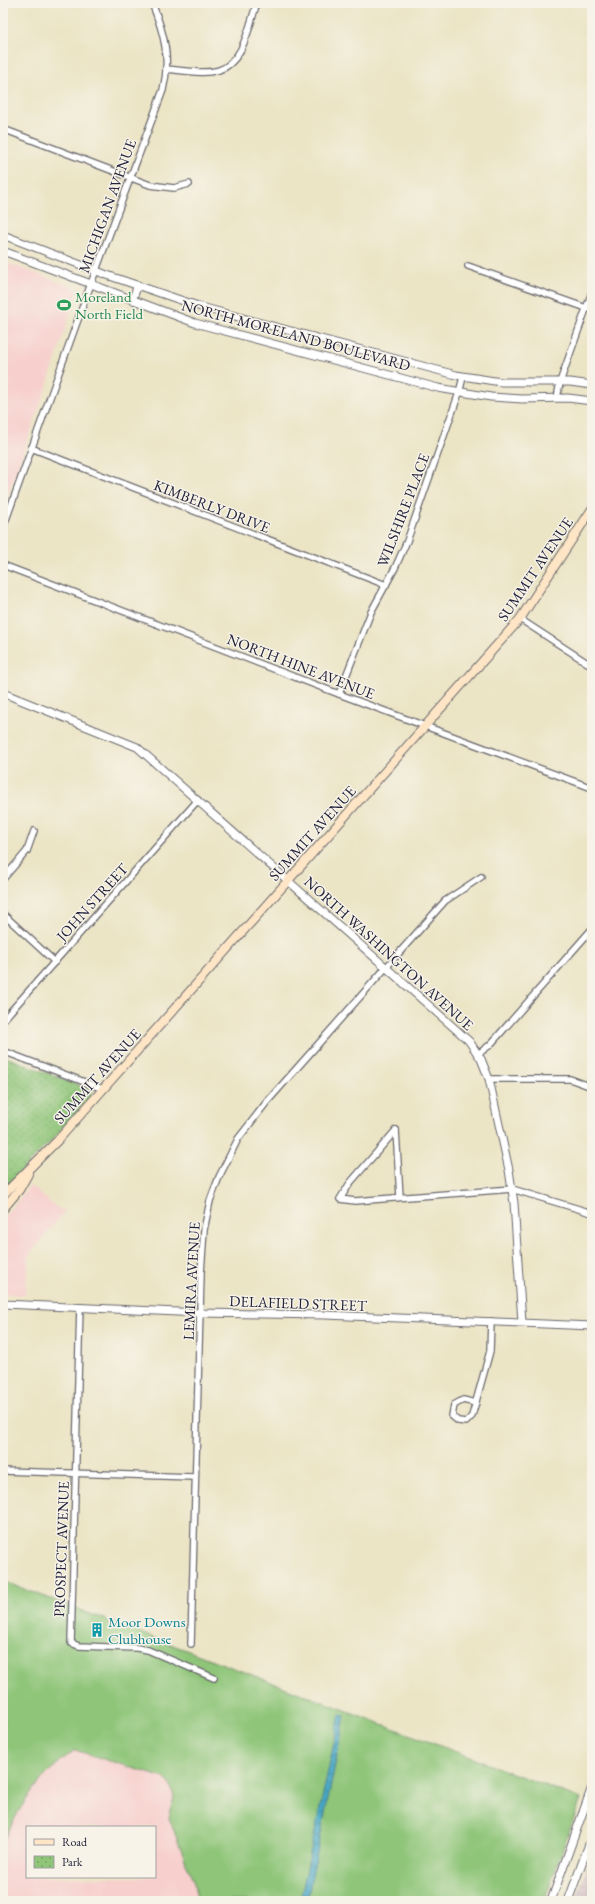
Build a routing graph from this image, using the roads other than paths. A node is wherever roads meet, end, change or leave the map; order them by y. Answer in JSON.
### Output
{"nodes":[{"id":1,"x":152,"y":3,"type":"edge"},
{"id":2,"x":256,"y":3,"type":"edge"},
{"id":3,"x":166,"y":69,"type":"junction"},
{"id":4,"x":3,"y":129,"type":"edge"},
{"id":5,"x":130,"y":178,"type":"junction"},
{"id":6,"x":189,"y":184,"type":"dead end"},
{"id":7,"x":3,"y":235,"type":"edge"},
{"id":8,"x":3,"y":251,"type":"edge"},
{"id":9,"x":49,"y":252,"type":"junction"},
{"id":10,"x":44,"y":266,"type":"junction"},
{"id":11,"x":468,"y":266,"type":"dead end"},
{"id":12,"x":96,"y":270,"type":"junction"},
{"id":13,"x":91,"y":284,"type":"junction"},
{"id":14,"x":138,"y":285,"type":"junction"},
{"id":15,"x":592,"y":292,"type":"edge"},
{"id":16,"x":132,"y":300,"type":"junction"},
{"id":17,"x":589,"y":309,"type":"edge"},
{"id":18,"x":463,"y":377,"type":"junction"},
{"id":19,"x":560,"y":382,"type":"junction"},
{"id":20,"x":592,"y":384,"type":"edge"},
{"id":21,"x":459,"y":393,"type":"junction"},
{"id":22,"x":557,"y":398,"type":"junction"},
{"id":23,"x":592,"y":401,"type":"edge"},
{"id":24,"x":31,"y":448,"type":"junction"},
{"id":25,"x":592,"y":509,"type":"edge"},
{"id":26,"x":3,"y":528,"type":"edge"},
{"id":27,"x":3,"y":564,"type":"edge"},
{"id":28,"x":386,"y":585,"type":"junction"},
{"id":29,"x":520,"y":619,"type":"junction"},
{"id":30,"x":592,"y":666,"type":"edge"},
{"id":31,"x":3,"y":693,"type":"edge"},
{"id":32,"x":339,"y":694,"type":"junction"},
{"id":33,"x":426,"y":725,"type":"junction"},
{"id":34,"x":592,"y":788,"type":"edge"},
{"id":35,"x":198,"y":800,"type":"junction"},
{"id":36,"x":34,"y":831,"type":"dead end"},
{"id":37,"x":481,"y":877,"type":"dead end"},
{"id":38,"x":3,"y":879,"type":"edge"},
{"id":39,"x":289,"y":880,"type":"junction"},
{"id":40,"x":3,"y":914,"type":"edge"},
{"id":41,"x":592,"y":929,"type":"edge"},
{"id":42,"x":55,"y":962,"type":"junction"},
{"id":43,"x":386,"y":967,"type":"junction"},
{"id":44,"x":3,"y":1020,"type":"edge"},
{"id":45,"x":3,"y":1051,"type":"edge"},
{"id":46,"x":478,"y":1054,"type":"junction"},
{"id":47,"x":489,"y":1079,"type":"junction"},
{"id":48,"x":592,"y":1087,"type":"edge"},
{"id":49,"x":103,"y":1090,"type":"junction"},
{"id":50,"x":35,"y":1163,"type":"junction"},
{"id":51,"x":512,"y":1189,"type":"junction"},
{"id":52,"x":3,"y":1195,"type":"edge"},
{"id":53,"x":400,"y":1197,"type":"junction"},
{"id":54,"x":3,"y":1209,"type":"edge"},
{"id":55,"x":592,"y":1213,"type":"edge"},
{"id":56,"x":3,"y":1304,"type":"edge"},
{"id":57,"x":80,"y":1307,"type":"junction"},
{"id":58,"x":200,"y":1313,"type":"junction"},
{"id":59,"x":491,"y":1321,"type":"junction"},
{"id":60,"x":522,"y":1322,"type":"junction"},
{"id":61,"x":592,"y":1326,"type":"edge"},
{"id":62,"x":476,"y":1403,"type":"junction"},
{"id":63,"x":3,"y":1471,"type":"edge"},
{"id":64,"x":75,"y":1473,"type":"junction"},
{"id":65,"x":194,"y":1477,"type":"junction"},
{"id":66,"x":191,"y":1644,"type":"dead end"},
{"id":67,"x":214,"y":1678,"type":"dead end"},
{"id":68,"x":592,"y":1788,"type":"edge"},
{"id":69,"x":592,"y":1836,"type":"edge"},
{"id":70,"x":551,"y":1901,"type":"edge"},
{"id":71,"x":568,"y":1901,"type":"edge"}],
"edges":[{"from":1,"to":3,"type":"street","name":"MICHIGAN AVENUE"},
{"from":2,"to":3,"type":"street"},
{"from":3,"to":5,"type":"street","name":"MICHIGAN AVENUE"},
{"from":4,"to":5,"type":"street"},
{"from":5,"to":6,"type":"street"},
{"from":5,"to":12,"type":"street","name":"MICHIGAN AVENUE"},
{"from":7,"to":9,"type":"street","name":"NORTH MORELAND BOULEVARD"},
{"from":8,"to":10,"type":"street","name":"NORTH MORELAND BOULEVARD"},
{"from":9,"to":10,"type":"street"},
{"from":9,"to":12,"type":"street","name":"NORTH MORELAND BOULEVARD"},
{"from":10,"to":13,"type":"street","name":"NORTH MORELAND BOULEVARD"},
{"from":11,"to":17,"type":"street"},
{"from":12,"to":13,"type":"street","name":"MICHIGAN AVENUE"},
{"from":12,"to":14,"type":"street","name":"NORTH MORELAND BOULEVARD"},
{"from":13,"to":16,"type":"street","name":"NORTH MORELAND BOULEVARD"},
{"from":13,"to":24,"type":"street","name":"MICHIGAN AVENUE"},
{"from":14,"to":16,"type":"street"},
{"from":14,"to":18,"type":"street","name":"NORTH MORELAND BOULEVARD"},
{"from":15,"to":17,"type":"street"},
{"from":16,"to":21,"type":"street","name":"NORTH MORELAND BOULEVARD"},
{"from":17,"to":19,"type":"street"},
{"from":18,"to":19,"type":"street","name":"NORTH MORELAND BOULEVARD"},
{"from":18,"to":21,"type":"street","name":"WILSHIRE PLACE"},
{"from":19,"to":20,"type":"street","name":"NORTH MORELAND BOULEVARD"},
{"from":19,"to":22,"type":"street"},
{"from":21,"to":22,"type":"street","name":"NORTH MORELAND BOULEVARD"},
{"from":21,"to":28,"type":"street","name":"WILSHIRE PLACE"},
{"from":22,"to":23,"type":"street","name":"NORTH MORELAND BOULEVARD"},
{"from":24,"to":26,"type":"street","name":"MICHIGAN AVENUE"},
{"from":24,"to":28,"type":"street","name":"KIMBERLY DRIVE"},
{"from":25,"to":29,"type":"main road","name":"SUMMIT AVENUE"},
{"from":27,"to":32,"type":"street","name":"NORTH HINE AVENUE"},
{"from":28,"to":32,"type":"street","name":"WILSHIRE PLACE"},
{"from":29,"to":30,"type":"street"},
{"from":29,"to":33,"type":"main road","name":"SUMMIT AVENUE"},
{"from":31,"to":35,"type":"street","name":"NORTH WASHINGTON AVENUE"},
{"from":32,"to":33,"type":"street","name":"NORTH HINE AVENUE"},
{"from":33,"to":34,"type":"street","name":"NORTH HINE AVENUE"},
{"from":33,"to":39,"type":"main road","name":"SUMMIT AVENUE"},
{"from":35,"to":39,"type":"street","name":"NORTH WASHINGTON AVENUE"},
{"from":35,"to":42,"type":"street","name":"JOHN STREET"},
{"from":36,"to":38,"type":"street"},
{"from":37,"to":43,"type":"street","name":"LEMIRA AVENUE"},
{"from":39,"to":43,"type":"street","name":"NORTH WASHINGTON AVENUE"},
{"from":39,"to":49,"type":"main road","name":"SUMMIT AVENUE"},
{"from":40,"to":42,"type":"street"},
{"from":41,"to":46,"type":"street"},
{"from":42,"to":44,"type":"street","name":"JOHN STREET"},
{"from":43,"to":46,"type":"street","name":"NORTH WASHINGTON AVENUE"},
{"from":43,"to":58,"type":"street","name":"LEMIRA AVENUE"},
{"from":45,"to":49,"type":"street"},
{"from":46,"to":47,"type":"street","name":"NORTH WASHINGTON AVENUE"},
{"from":47,"to":48,"type":"street"},
{"from":47,"to":51,"type":"street","name":"NORTH WASHINGTON AVENUE"},
{"from":49,"to":50,"type":"main road","name":"SUMMIT AVENUE"},
{"from":50,"to":52,"type":"main road","name":"SUMMIT AVENUE"},
{"from":50,"to":54,"type":"main road","name":"SUMMIT AVENUE"},
{"from":51,"to":53,"type":"street"},
{"from":51,"to":55,"type":"street"},
{"from":51,"to":60,"type":"street","name":"NORTH WASHINGTON AVENUE"},
{"from":53,"to":53,"type":"street"},
{"from":56,"to":57,"type":"street","name":"DELAFIELD STREET"},
{"from":57,"to":58,"type":"street","name":"DELAFIELD STREET"},
{"from":57,"to":64,"type":"street","name":"PROSPECT AVENUE"},
{"from":58,"to":59,"type":"street","name":"DELAFIELD STREET"},
{"from":58,"to":65,"type":"street","name":"LEMIRA AVENUE"},
{"from":59,"to":60,"type":"street","name":"DELAFIELD STREET"},
{"from":59,"to":62,"type":"street"},
{"from":60,"to":61,"type":"street","name":"DELAFIELD STREET"},
{"from":62,"to":62,"type":"street"},
{"from":63,"to":64,"type":"street"},
{"from":64,"to":65,"type":"street"},
{"from":64,"to":67,"type":"street","name":"PROSPECT AVENUE"},
{"from":65,"to":66,"type":"street","name":"LEMIRA AVENUE"},
{"from":68,"to":70,"type":"street"},
{"from":69,"to":71,"type":"street"}]}
